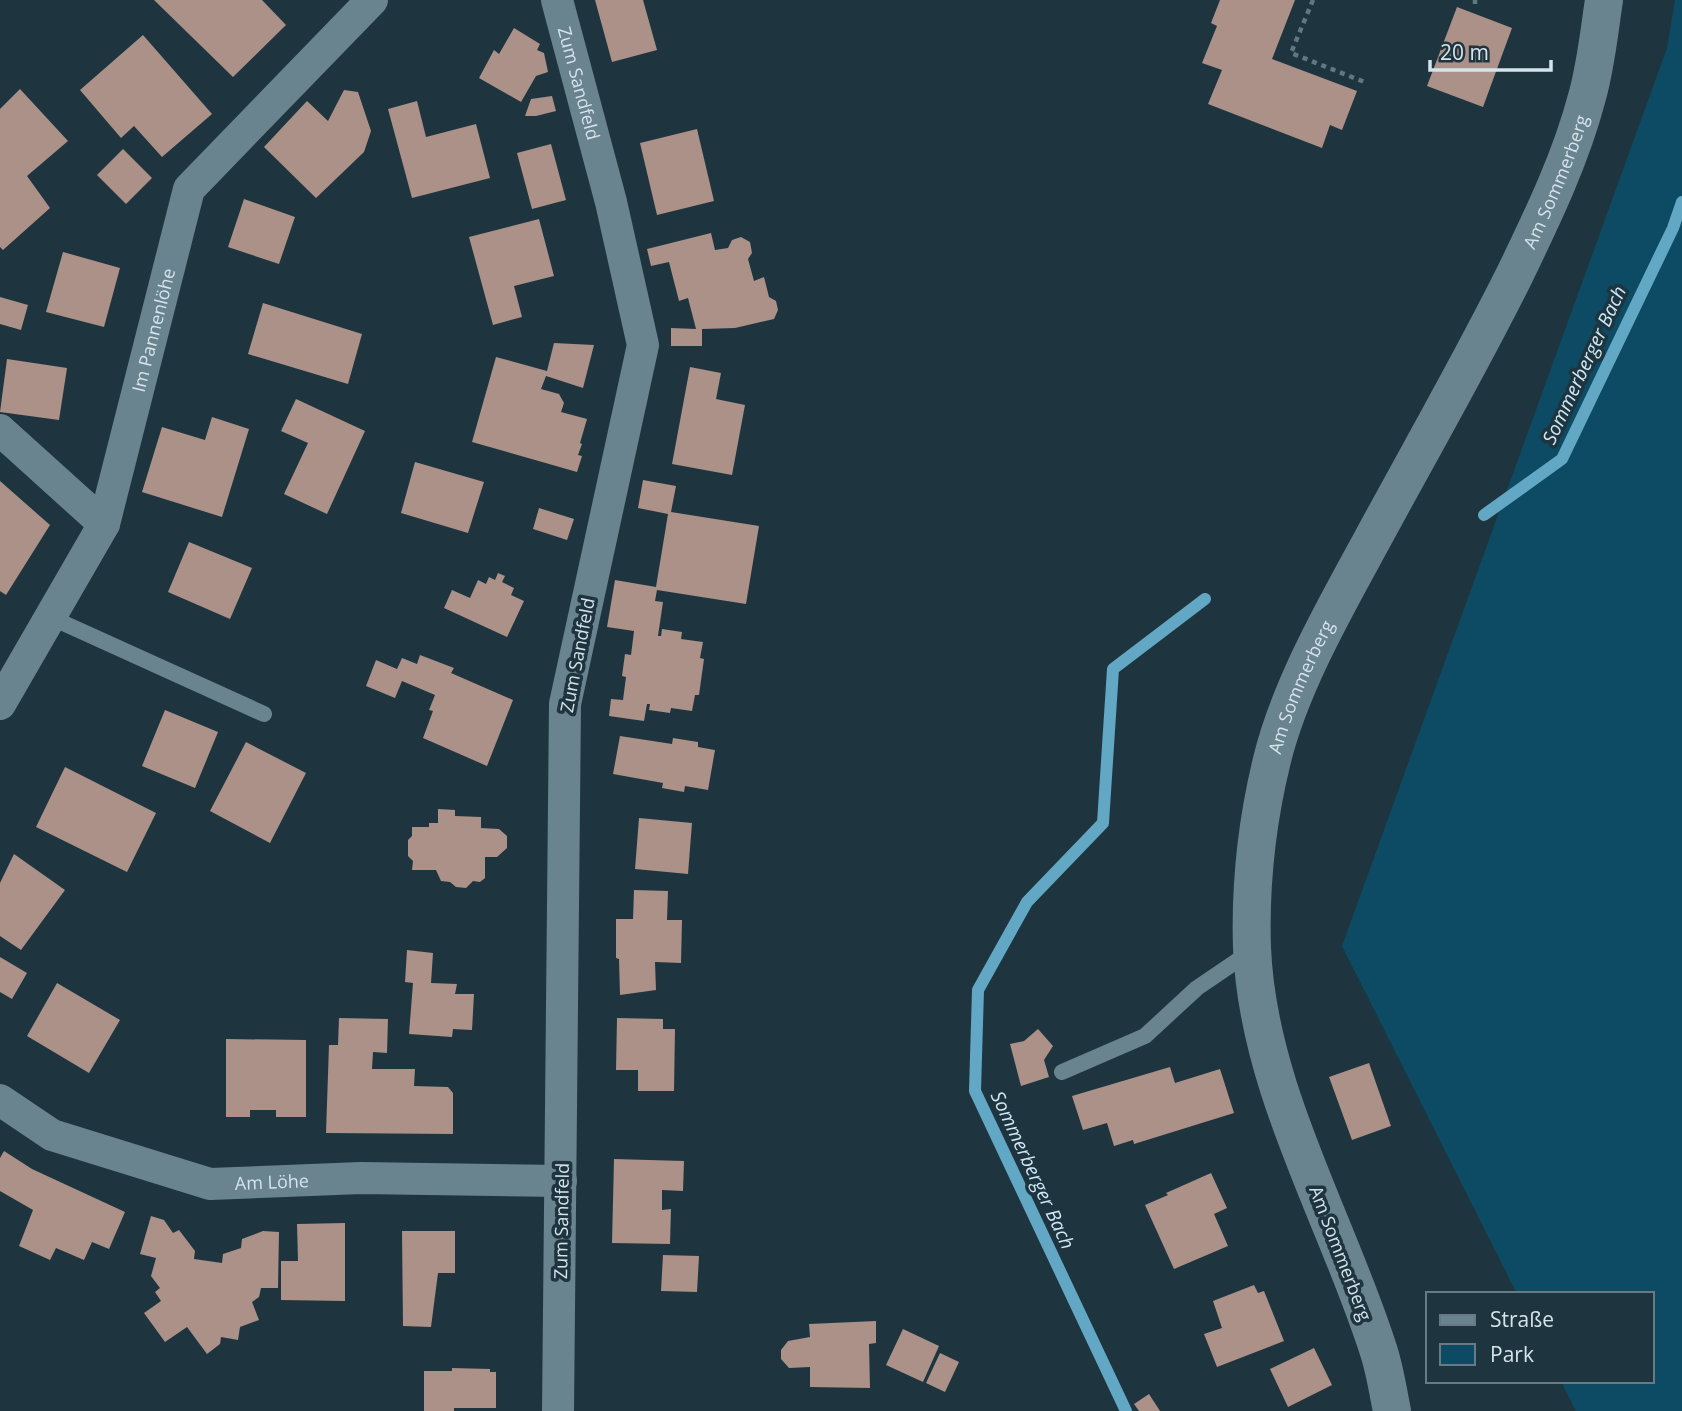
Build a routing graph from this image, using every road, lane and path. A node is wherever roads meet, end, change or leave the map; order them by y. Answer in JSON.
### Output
{"nodes":[{"id":1,"x":372,"y":0,"type":"edge"},
{"id":2,"x":556,"y":0,"type":"edge"},
{"id":3,"x":1313,"y":0,"type":"edge"},
{"id":4,"x":1604,"y":0,"type":"edge"},
{"id":5,"x":1367,"y":83,"type":"dead end"},
{"id":6,"x":0,"y":430,"type":"edge"},
{"id":7,"x":104,"y":524,"type":"junction"},
{"id":8,"x":50,"y":617,"type":"junction"},
{"id":9,"x":0,"y":704,"type":"edge"},
{"id":10,"x":264,"y":714,"type":"dead end"},
{"id":11,"x":1252,"y":951,"type":"junction"},
{"id":12,"x":1062,"y":1072,"type":"dead end"},
{"id":13,"x":0,"y":1100,"type":"edge"},
{"id":14,"x":562,"y":1181,"type":"junction"},
{"id":15,"x":558,"y":1411,"type":"edge"},
{"id":16,"x":1392,"y":1411,"type":"edge"}],
"edges":[{"from":1,"to":7,"type":"street","name":"Im Pannenlöhe"},
{"from":2,"to":14,"type":"street","name":"Zum Sandfeld"},
{"from":3,"to":5,"type":"path"},
{"from":4,"to":11,"type":"street","name":"Am Sommerberg"},
{"from":6,"to":7,"type":"street"},
{"from":7,"to":8,"type":"street","name":"Im Pannenlöhe"},
{"from":8,"to":9,"type":"street","name":"Im Pannenlöhe"},
{"from":8,"to":10,"type":"lane"},
{"from":11,"to":12,"type":"lane"},
{"from":11,"to":16,"type":"street","name":"Am Sommerberg"},
{"from":13,"to":14,"type":"street","name":"Am Löhe"},
{"from":14,"to":15,"type":"street","name":"Zum Sandfeld"}]}
